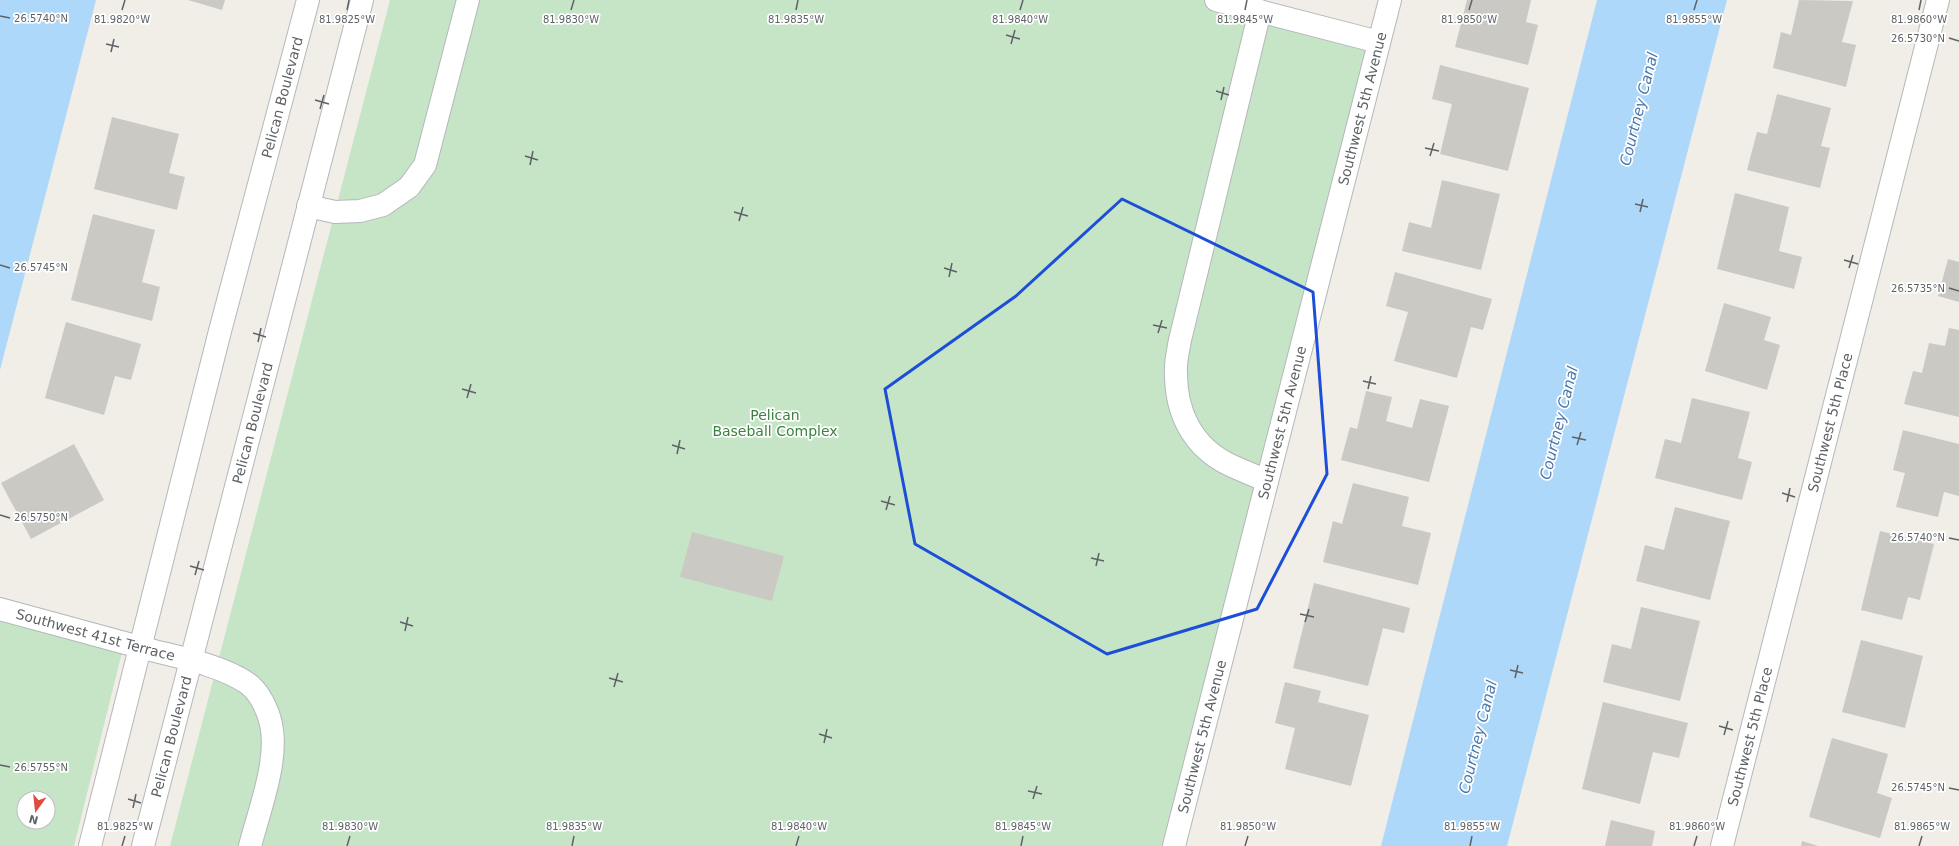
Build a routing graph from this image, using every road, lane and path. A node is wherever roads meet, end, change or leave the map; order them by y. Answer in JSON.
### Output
{"nodes":[{"id":1,"x":308,"y":0,"type":"edge"},
{"id":2,"x":362,"y":0,"type":"edge"},
{"id":3,"x":468,"y":0,"type":"edge"},
{"id":4,"x":1216,"y":0,"type":"edge"},
{"id":5,"x":1390,"y":0,"type":"edge"},
{"id":6,"x":1938,"y":0,"type":"edge"},
{"id":7,"x":1260,"y":11,"type":"junction"},
{"id":8,"x":1379,"y":42,"type":"junction"},
{"id":9,"x":308,"y":206,"type":"junction"},
{"id":10,"x":1267,"y":481,"type":"junction"},
{"id":11,"x":0,"y":609,"type":"edge"},
{"id":12,"x":139,"y":647,"type":"junction"},
{"id":13,"x":190,"y":660,"type":"junction"},
{"id":14,"x":90,"y":846,"type":"edge"},
{"id":15,"x":143,"y":846,"type":"edge"},
{"id":16,"x":250,"y":846,"type":"edge"},
{"id":17,"x":1174,"y":846,"type":"edge"},
{"id":18,"x":1722,"y":846,"type":"edge"}],
"edges":[{"from":1,"to":12,"type":"street","name":"Pelican Boulevard"},
{"from":2,"to":9,"type":"street","name":"Pelican Boulevard"},
{"from":3,"to":9,"type":"street"},
{"from":4,"to":7,"type":"street"},
{"from":5,"to":8,"type":"street","name":"Southwest 5th Avenue"},
{"from":6,"to":18,"type":"street","name":"Southwest 5th Place"},
{"from":7,"to":8,"type":"street"},
{"from":7,"to":10,"type":"street"},
{"from":8,"to":10,"type":"street","name":"Southwest 5th Avenue"},
{"from":9,"to":13,"type":"street","name":"Pelican Boulevard"},
{"from":10,"to":17,"type":"street","name":"Southwest 5th Avenue"},
{"from":11,"to":12,"type":"street","name":"Southwest 41st Terrace"},
{"from":12,"to":13,"type":"street","name":"Southwest 41st Terrace"},
{"from":12,"to":14,"type":"street","name":"Pelican Boulevard"},
{"from":13,"to":15,"type":"street","name":"Pelican Boulevard"},
{"from":13,"to":16,"type":"street","name":"Southwest 41st Terrace"}]}
